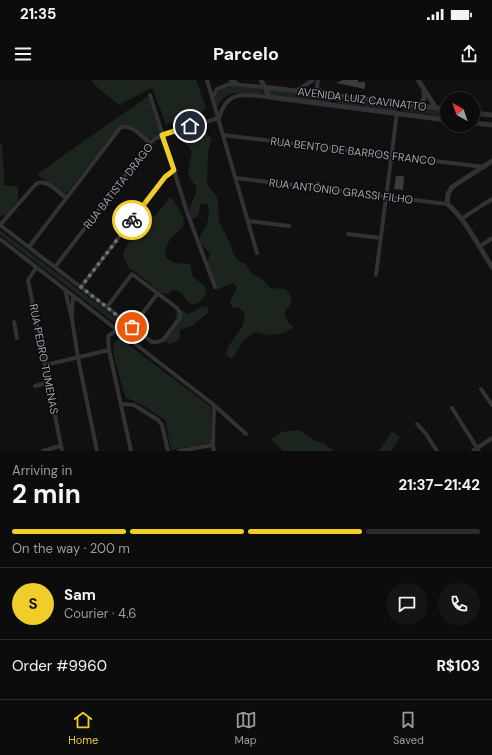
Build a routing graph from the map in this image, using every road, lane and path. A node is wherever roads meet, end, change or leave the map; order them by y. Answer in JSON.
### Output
{"nodes":[{"id":1,"x":207,"y":80,"type":"edge"},
{"id":2,"x":231,"y":80,"type":"edge"},
{"id":3,"x":261,"y":80,"type":"edge"},
{"id":4,"x":313,"y":80,"type":"edge"},
{"id":5,"x":318,"y":80,"type":"edge"},
{"id":6,"x":418,"y":80,"type":"edge"},
{"id":7,"x":240,"y":85,"type":"junction"},
{"id":8,"x":263,"y":87,"type":"junction"},
{"id":9,"x":423,"y":89,"type":"junction"},
{"id":10,"x":296,"y":91,"type":"junction"},
{"id":11,"x":323,"y":94,"type":"junction"},
{"id":12,"x":150,"y":95,"type":"dead end"},
{"id":13,"x":335,"y":96,"type":"junction"},
{"id":14,"x":269,"y":97,"type":"junction"},
{"id":15,"x":212,"y":98,"type":"junction"},
{"id":16,"x":333,"y":105,"type":"junction"},
{"id":17,"x":407,"y":105,"type":"junction"},
{"id":18,"x":418,"y":106,"type":"junction"},
{"id":19,"x":436,"y":108,"type":"junction"},
{"id":20,"x":440,"y":108,"type":"edge"},
{"id":21,"x":397,"y":114,"type":"junction"},
{"id":22,"x":480,"y":114,"type":"edge"},
{"id":23,"x":492,"y":115,"type":"edge"},
{"id":24,"x":218,"y":118,"type":"junction"},
{"id":25,"x":440,"y":119,"type":"edge"},
{"id":26,"x":480,"y":124,"type":"edge"},
{"id":27,"x":492,"y":126,"type":"edge"},
{"id":28,"x":162,"y":135,"type":"junction"},
{"id":29,"x":223,"y":135,"type":"junction"},
{"id":30,"x":150,"y":143,"type":"junction"},
{"id":31,"x":392,"y":155,"type":"junction"},
{"id":32,"x":492,"y":161,"type":"edge"},
{"id":33,"x":484,"y":167,"type":"junction"},
{"id":34,"x":174,"y":170,"type":"junction"},
{"id":35,"x":235,"y":178,"type":"junction"},
{"id":36,"x":386,"y":197,"type":"junction"},
{"id":37,"x":66,"y":198,"type":"junction"},
{"id":38,"x":492,"y":199,"type":"edge"},
{"id":39,"x":447,"y":204,"type":"junction"},
{"id":40,"x":461,"y":219,"type":"junction"},
{"id":41,"x":248,"y":221,"type":"junction"},
{"id":42,"x":0,"y":225,"type":"edge"},
{"id":43,"x":289,"y":226,"type":"dead end"},
{"id":44,"x":348,"y":234,"type":"dead end"},
{"id":45,"x":381,"y":238,"type":"junction"},
{"id":46,"x":492,"y":238,"type":"edge"},
{"id":47,"x":0,"y":239,"type":"edge"},
{"id":48,"x":29,"y":247,"type":"junction"},
{"id":49,"x":479,"y":247,"type":"junction"},
{"id":50,"x":257,"y":253,"type":"dead end"},
{"id":51,"x":55,"y":267,"type":"junction"},
{"id":52,"x":492,"y":267,"type":"edge"},
{"id":53,"x":36,"y":268,"type":"junction"},
{"id":54,"x":376,"y":275,"type":"dead end"},
{"id":55,"x":215,"y":286,"type":"dead end"},
{"id":56,"x":81,"y":287,"type":"junction"},
{"id":57,"x":64,"y":290,"type":"junction"},
{"id":58,"x":158,"y":293,"type":"junction"},
{"id":59,"x":73,"y":296,"type":"junction"},
{"id":60,"x":107,"y":307,"type":"junction"},
{"id":61,"x":72,"y":319,"type":"junction"},
{"id":62,"x":14,"y":322,"type":"dead end"},
{"id":63,"x":132,"y":327,"type":"junction"},
{"id":64,"x":117,"y":330,"type":"junction"},
{"id":65,"x":17,"y":338,"type":"dead end"},
{"id":66,"x":109,"y":350,"type":"junction"},
{"id":67,"x":78,"y":358,"type":"junction"},
{"id":68,"x":45,"y":365,"type":"junction"},
{"id":69,"x":49,"y":382,"type":"junction"},
{"id":70,"x":34,"y":386,"type":"dead end"},
{"id":71,"x":482,"y":389,"type":"dead end"},
{"id":72,"x":121,"y":404,"type":"junction"},
{"id":73,"x":214,"y":405,"type":"junction"},
{"id":74,"x":492,"y":406,"type":"edge"},
{"id":75,"x":452,"y":408,"type":"dead end"},
{"id":76,"x":417,"y":424,"type":"dead end"},
{"id":77,"x":246,"y":434,"type":"dead end"},
{"id":78,"x":492,"y":438,"type":"edge"},
{"id":79,"x":213,"y":445,"type":"junction"},
{"id":80,"x":61,"y":449,"type":"edge"},
{"id":81,"x":478,"y":449,"type":"edge"},
{"id":82,"x":43,"y":451,"type":"edge"},
{"id":83,"x":97,"y":451,"type":"edge"},
{"id":84,"x":131,"y":451,"type":"edge"},
{"id":85,"x":168,"y":451,"type":"edge"},
{"id":86,"x":179,"y":451,"type":"edge"},
{"id":87,"x":214,"y":451,"type":"edge"},
{"id":88,"x":437,"y":451,"type":"edge"},
{"id":89,"x":473,"y":451,"type":"edge"}],
"edges":[{"from":1,"to":15,"type":"street"},
{"from":2,"to":7,"type":"street"},
{"from":3,"to":8,"type":"street"},
{"from":4,"to":10,"type":"street"},
{"from":5,"to":11,"type":"street"},
{"from":6,"to":9,"type":"street"},
{"from":7,"to":8,"type":"street","name":"AVENIDA LUIZ CAVINATTO"},
{"from":7,"to":15,"type":"street","name":"AVENIDA LUIZ CAVINATTO"},
{"from":8,"to":10,"type":"street","name":"AVENIDA LUIZ CAVINATTO"},
{"from":8,"to":14,"type":"street"},
{"from":9,"to":18,"type":"street"},
{"from":9,"to":19,"type":"street"},
{"from":10,"to":11,"type":"street","name":"AVENIDA LUIZ CAVINATTO"},
{"from":11,"to":13,"type":"street","name":"AVENIDA LUIZ CAVINATTO"},
{"from":12,"to":28,"type":"street"},
{"from":13,"to":16,"type":"street"},
{"from":13,"to":17,"type":"street","name":"AVENIDA LUIZ CAVINATTO"},
{"from":14,"to":16,"type":"street","name":"AVENIDA LUIZ CAVINATTO"},
{"from":14,"to":24,"type":"street","name":"AVENIDA LUIZ CAVINATTO"},
{"from":15,"to":24,"type":"street"},
{"from":16,"to":21,"type":"street","name":"AVENIDA LUIZ CAVINATTO"},
{"from":17,"to":18,"type":"street","name":"AVENIDA LUIZ CAVINATTO"},
{"from":17,"to":21,"type":"street"},
{"from":18,"to":19,"type":"street","name":"AVENIDA LUIZ CAVINATTO"},
{"from":19,"to":20,"type":"street","name":"AVENIDA LUIZ CAVINATTO"},
{"from":21,"to":25,"type":"street","name":"AVENIDA LUIZ CAVINATTO"},
{"from":21,"to":31,"type":"street"},
{"from":22,"to":23,"type":"street"},
{"from":24,"to":28,"type":"street","name":"RUA BATISTA DRAGO"},
{"from":24,"to":29,"type":"street"},
{"from":26,"to":27,"type":"street"},
{"from":28,"to":30,"type":"street","name":"RUA BATISTA DRAGO"},
{"from":28,"to":34,"type":"street"},
{"from":29,"to":31,"type":"street","name":"RUA BENTO DE BARROS FRANCO"},
{"from":29,"to":35,"type":"street"},
{"from":30,"to":37,"type":"street"},
{"from":30,"to":51,"type":"street","name":"RUA BATISTA DRAGO"},
{"from":31,"to":33,"type":"street","name":"RUA BENTO DE BARROS FRANCO"},
{"from":31,"to":36,"type":"street"},
{"from":32,"to":33,"type":"street"},
{"from":33,"to":39,"type":"street"},
{"from":34,"to":55,"type":"street"},
{"from":34,"to":56,"type":"street"},
{"from":35,"to":36,"type":"street","name":"RUA ANTÔNIO GRASSI FILHO"},
{"from":35,"to":41,"type":"street"},
{"from":36,"to":39,"type":"street","name":"RUA ANTÔNIO GRASSI FILHO"},
{"from":36,"to":45,"type":"street"},
{"from":37,"to":42,"type":"street"},
{"from":37,"to":48,"type":"street"},
{"from":38,"to":40,"type":"street"},
{"from":39,"to":40,"type":"street"},
{"from":40,"to":49,"type":"street"},
{"from":41,"to":43,"type":"street"},
{"from":41,"to":50,"type":"street"},
{"from":42,"to":48,"type":"street"},
{"from":44,"to":45,"type":"street"},
{"from":45,"to":54,"type":"street"},
{"from":46,"to":49,"type":"street"},
{"from":47,"to":53,"type":"street"},
{"from":48,"to":51,"type":"street"},
{"from":49,"to":52,"type":"street"},
{"from":51,"to":56,"type":"street"},
{"from":53,"to":57,"type":"street"},
{"from":53,"to":68,"type":"street","name":"RUA PEDRO TUMENAS"},
{"from":56,"to":60,"type":"street"},
{"from":57,"to":59,"type":"street"},
{"from":57,"to":61,"type":"street"},
{"from":58,"to":60,"type":"street"},
{"from":58,"to":63,"type":"street"},
{"from":58,"to":63,"type":"street"},
{"from":59,"to":61,"type":"street"},
{"from":59,"to":64,"type":"street"},
{"from":60,"to":63,"type":"street"},
{"from":61,"to":67,"type":"street"},
{"from":62,"to":65,"type":"street"},
{"from":64,"to":66,"type":"street"},
{"from":64,"to":73,"type":"street"},
{"from":66,"to":67,"type":"street"},
{"from":66,"to":72,"type":"street"},
{"from":67,"to":68,"type":"street"},
{"from":67,"to":83,"type":"street"},
{"from":68,"to":69,"type":"street","name":"RUA PEDRO TUMENAS"},
{"from":69,"to":70,"type":"street"},
{"from":69,"to":80,"type":"street","name":"RUA PEDRO TUMENAS"},
{"from":71,"to":74,"type":"street"},
{"from":72,"to":84,"type":"street"},
{"from":72,"to":85,"type":"street"},
{"from":73,"to":77,"type":"street"},
{"from":73,"to":79,"type":"street"},
{"from":75,"to":81,"type":"street"},
{"from":76,"to":88,"type":"street"},
{"from":78,"to":81,"type":"street"},
{"from":79,"to":86,"type":"street"},
{"from":79,"to":87,"type":"street"},
{"from":80,"to":82,"type":"street"},
{"from":81,"to":89,"type":"street"}]}
